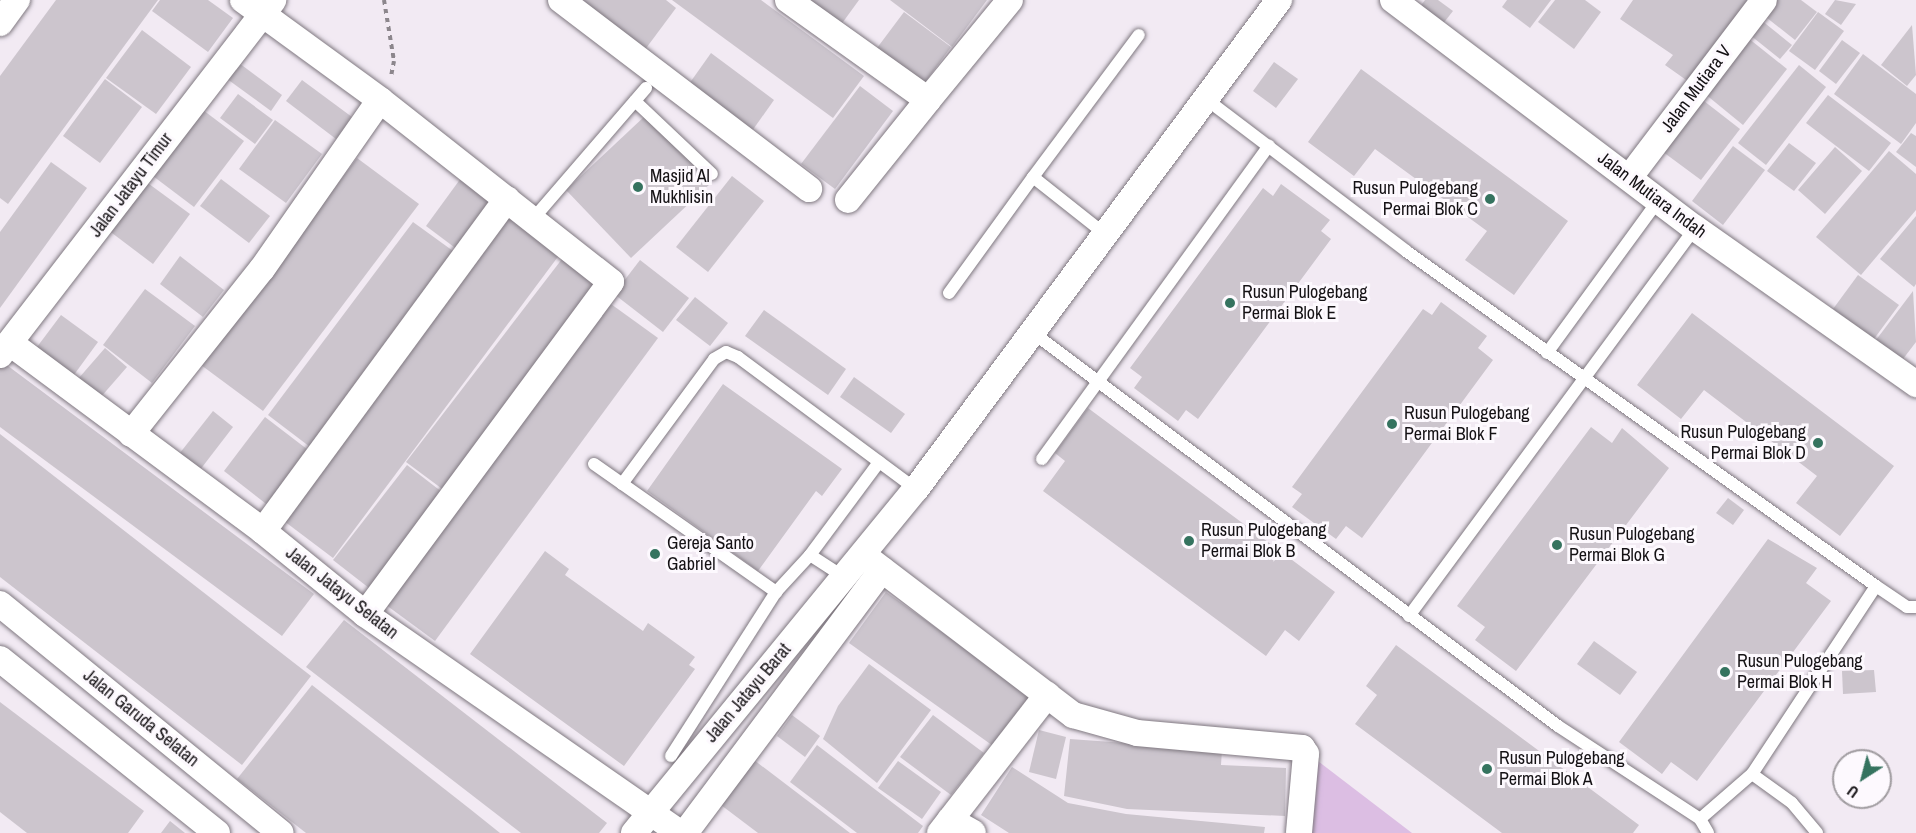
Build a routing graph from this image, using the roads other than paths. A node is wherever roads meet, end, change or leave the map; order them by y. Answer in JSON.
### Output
{"nodes":[{"id":1,"x":17,"y":0,"type":"edge"},
{"id":2,"x":561,"y":0,"type":"edge"},
{"id":3,"x":788,"y":0,"type":"edge"},
{"id":4,"x":1010,"y":0,"type":"edge"},
{"id":5,"x":1279,"y":0,"type":"edge"},
{"id":6,"x":1393,"y":0,"type":"edge"},
{"id":7,"x":1764,"y":0,"type":"edge"},
{"id":8,"x":259,"y":5,"type":"edge"},
{"id":9,"x":0,"y":23,"type":"edge"},
{"id":10,"x":1138,"y":35,"type":"dead end"},
{"id":11,"x":646,"y":88,"type":"dead end"},
{"id":12,"x":1206,"y":99,"type":"junction"},
{"id":13,"x":380,"y":100,"type":"junction"},
{"id":14,"x":928,"y":100,"type":"junction"},
{"id":15,"x":635,"y":101,"type":"junction"},
{"id":16,"x":1269,"y":145,"type":"junction"},
{"id":17,"x":712,"y":174,"type":"dead end"},
{"id":18,"x":1034,"y":177,"type":"junction"},
{"id":19,"x":1629,"y":178,"type":"junction"},
{"id":20,"x":809,"y":189,"type":"dead end"},
{"id":21,"x":507,"y":199,"type":"junction"},
{"id":22,"x":848,"y":200,"type":"dead end"},
{"id":23,"x":1658,"y":201,"type":"junction"},
{"id":24,"x":533,"y":219,"type":"junction"},
{"id":25,"x":1695,"y":228,"type":"junction"},
{"id":26,"x":1106,"y":234,"type":"junction"},
{"id":27,"x":949,"y":292,"type":"dead end"},
{"id":28,"x":1032,"y":333,"type":"junction"},
{"id":29,"x":5,"y":349,"type":"edge"},
{"id":30,"x":1547,"y":353,"type":"junction"},
{"id":31,"x":1581,"y":378,"type":"junction"},
{"id":32,"x":1098,"y":383,"type":"junction"},
{"id":33,"x":1916,"y":384,"type":"edge"},
{"id":34,"x":131,"y":434,"type":"junction"},
{"id":35,"x":1042,"y":459,"type":"dead end"},
{"id":36,"x":879,"y":462,"type":"junction"},
{"id":37,"x":594,"y":464,"type":"dead end"},
{"id":38,"x":622,"y":484,"type":"junction"},
{"id":39,"x":916,"y":489,"type":"junction"},
{"id":40,"x":263,"y":531,"type":"junction"},
{"id":41,"x":810,"y":555,"type":"junction"},
{"id":42,"x":873,"y":562,"type":"junction"},
{"id":43,"x":844,"y":578,"type":"junction"},
{"id":44,"x":1876,"y":586,"type":"junction"},
{"id":45,"x":776,"y":592,"type":"junction"},
{"id":46,"x":0,"y":604,"type":"edge"},
{"id":47,"x":1916,"y":607,"type":"edge"},
{"id":48,"x":365,"y":614,"type":"junction"},
{"id":49,"x":1409,"y":615,"type":"junction"},
{"id":50,"x":0,"y":659,"type":"edge"},
{"id":51,"x":1047,"y":695,"type":"junction"},
{"id":52,"x":671,"y":756,"type":"dead end"},
{"id":53,"x":1752,"y":774,"type":"junction"},
{"id":54,"x":651,"y":811,"type":"junction"},
{"id":55,"x":1700,"y":819,"type":"junction"},
{"id":56,"x":945,"y":826,"type":"edge"},
{"id":57,"x":217,"y":833,"type":"edge"},
{"id":58,"x":281,"y":833,"type":"edge"},
{"id":59,"x":634,"y":833,"type":"edge"},
{"id":60,"x":680,"y":833,"type":"edge"},
{"id":61,"x":685,"y":833,"type":"edge"},
{"id":62,"x":974,"y":833,"type":"edge"},
{"id":63,"x":1299,"y":833,"type":"edge"},
{"id":64,"x":1708,"y":833,"type":"edge"},
{"id":65,"x":1816,"y":833,"type":"edge"}],
"edges":[{"from":1,"to":9,"type":"street"},
{"from":2,"to":20,"type":"street"},
{"from":3,"to":14,"type":"street"},
{"from":4,"to":14,"type":"street"},
{"from":5,"to":12,"type":"street"},
{"from":6,"to":19,"type":"street","name":"Jalan Mutiara Indah"},
{"from":7,"to":19,"type":"street","name":"Jalan Mutiara V"},
{"from":8,"to":13,"type":"street"},
{"from":8,"to":29,"type":"street","name":"Jalan Jatayu Timur"},
{"from":10,"to":18,"type":"lane"},
{"from":11,"to":15,"type":"lane"},
{"from":12,"to":16,"type":"lane"},
{"from":12,"to":26,"type":"street"},
{"from":13,"to":21,"type":"street"},
{"from":13,"to":34,"type":"street"},
{"from":14,"to":22,"type":"street"},
{"from":15,"to":17,"type":"lane"},
{"from":15,"to":24,"type":"lane"},
{"from":16,"to":30,"type":"lane"},
{"from":16,"to":32,"type":"lane"},
{"from":18,"to":26,"type":"lane"},
{"from":18,"to":27,"type":"lane"},
{"from":19,"to":23,"type":"street","name":"Jalan Mutiara Indah"},
{"from":21,"to":24,"type":"street"},
{"from":21,"to":40,"type":"street"},
{"from":23,"to":25,"type":"street","name":"Jalan Mutiara Indah"},
{"from":23,"to":30,"type":"lane"},
{"from":24,"to":48,"type":"street"},
{"from":25,"to":31,"type":"lane"},
{"from":25,"to":33,"type":"street","name":"Jalan Mutiara Indah"},
{"from":26,"to":28,"type":"street"},
{"from":28,"to":32,"type":"lane"},
{"from":28,"to":39,"type":"street"},
{"from":29,"to":34,"type":"street","name":"Jalan Jatayu Selatan"},
{"from":30,"to":31,"type":"lane"},
{"from":31,"to":44,"type":"lane"},
{"from":31,"to":49,"type":"lane"},
{"from":32,"to":35,"type":"lane"},
{"from":32,"to":49,"type":"lane"},
{"from":34,"to":40,"type":"street","name":"Jalan Jatayu Selatan"},
{"from":36,"to":38,"type":"lane"},
{"from":36,"to":39,"type":"lane"},
{"from":36,"to":41,"type":"lane"},
{"from":37,"to":38,"type":"lane"},
{"from":38,"to":45,"type":"lane"},
{"from":39,"to":42,"type":"street"},
{"from":40,"to":48,"type":"street","name":"Jalan Jatayu Selatan"},
{"from":41,"to":43,"type":"lane"},
{"from":41,"to":45,"type":"lane"},
{"from":42,"to":43,"type":"street","name":"Jalan Jatayu Barat"},
{"from":42,"to":51,"type":"street"},
{"from":42,"to":61,"type":"street","name":"Jalan Jatayu Barat"},
{"from":43,"to":54,"type":"street","name":"Jalan Jatayu Barat"},
{"from":44,"to":47,"type":"lane"},
{"from":44,"to":53,"type":"lane"},
{"from":45,"to":52,"type":"lane"},
{"from":46,"to":58,"type":"street","name":"Jalan Garuda Selatan"},
{"from":48,"to":54,"type":"street","name":"Jalan Jatayu Selatan"},
{"from":49,"to":55,"type":"lane"},
{"from":50,"to":57,"type":"street"},
{"from":51,"to":56,"type":"street"},
{"from":51,"to":63,"type":"street"},
{"from":53,"to":55,"type":"lane"},
{"from":53,"to":65,"type":"lane"},
{"from":54,"to":59,"type":"street","name":"Jalan Jatayu Barat"},
{"from":54,"to":60,"type":"street","name":"Jalan Jatayu Selatan"},
{"from":55,"to":64,"type":"lane"},
{"from":56,"to":62,"type":"street"}]}
